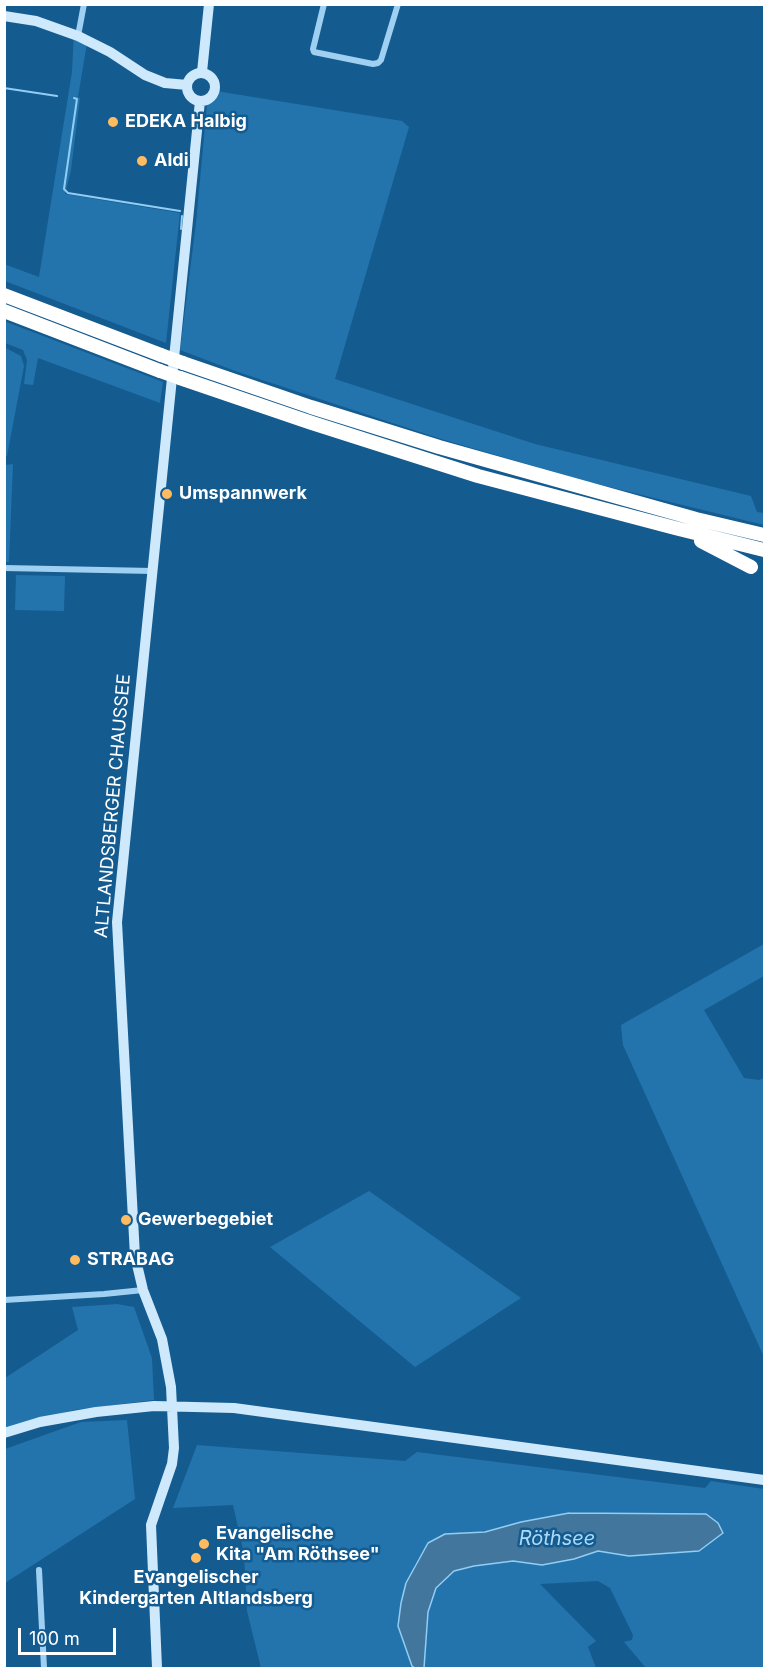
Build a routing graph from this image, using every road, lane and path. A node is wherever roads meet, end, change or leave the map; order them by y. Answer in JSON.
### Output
{"nodes":[{"id":1,"x":84,"y":4,"type":"edge"},
{"id":2,"x":209,"y":4,"type":"edge"},
{"id":3,"x":324,"y":4,"type":"edge"},
{"id":4,"x":398,"y":4,"type":"edge"},
{"id":5,"x":4,"y":16,"type":"edge"},
{"id":6,"x":78,"y":36,"type":"junction"},
{"id":7,"x":202,"y":72,"type":"junction"},
{"id":8,"x":187,"y":85,"type":"junction"},
{"id":9,"x":200,"y":101,"type":"junction"},
{"id":10,"x":4,"y":295,"type":"edge"},
{"id":11,"x":4,"y":311,"type":"edge"},
{"id":12,"x":718,"y":524,"type":"junction"},
{"id":13,"x":765,"y":527,"type":"edge"},
{"id":14,"x":675,"y":528,"type":"junction"},
{"id":15,"x":765,"y":535,"type":"edge"},
{"id":16,"x":765,"y":550,"type":"edge"},
{"id":17,"x":751,"y":567,"type":"dead end"},
{"id":18,"x":4,"y":568,"type":"edge"},
{"id":19,"x":153,"y":572,"type":"junction"},
{"id":20,"x":143,"y":1290,"type":"junction"},
{"id":21,"x":4,"y":1300,"type":"edge"},
{"id":22,"x":172,"y":1407,"type":"junction"},
{"id":23,"x":4,"y":1433,"type":"edge"},
{"id":24,"x":765,"y":1480,"type":"edge"},
{"id":25,"x":39,"y":1570,"type":"dead end"},
{"id":26,"x":44,"y":1668,"type":"edge"},
{"id":27,"x":158,"y":1668,"type":"edge"}],
"edges":[{"from":1,"to":6,"type":"street"},
{"from":2,"to":7,"type":"street"},
{"from":3,"to":4,"type":"street"},
{"from":5,"to":6,"type":"street"},
{"from":6,"to":8,"type":"street"},
{"from":7,"to":8,"type":"street"},
{"from":7,"to":9,"type":"street"},
{"from":8,"to":9,"type":"street"},
{"from":9,"to":19,"type":"street","name":"ALTLANDSBERGER CHAUSSEE"},
{"from":10,"to":12,"type":"highway","bridge":true},
{"from":11,"to":14,"type":"highway","bridge":true},
{"from":12,"to":13,"type":"highway"},
{"from":12,"to":15,"type":"highway"},
{"from":14,"to":16,"type":"highway"},
{"from":14,"to":17,"type":"highway"},
{"from":18,"to":19,"type":"street"},
{"from":19,"to":20,"type":"street","name":"ALTLANDSBERGER CHAUSSEE"},
{"from":20,"to":21,"type":"street"},
{"from":20,"to":22,"type":"street","name":"ALTLANDSBERGER CHAUSSEE"},
{"from":22,"to":23,"type":"street"},
{"from":22,"to":24,"type":"street"},
{"from":22,"to":27,"type":"street","name":"ALTLANDSBERGER CHAUSSEE"},
{"from":25,"to":26,"type":"street"}]}
